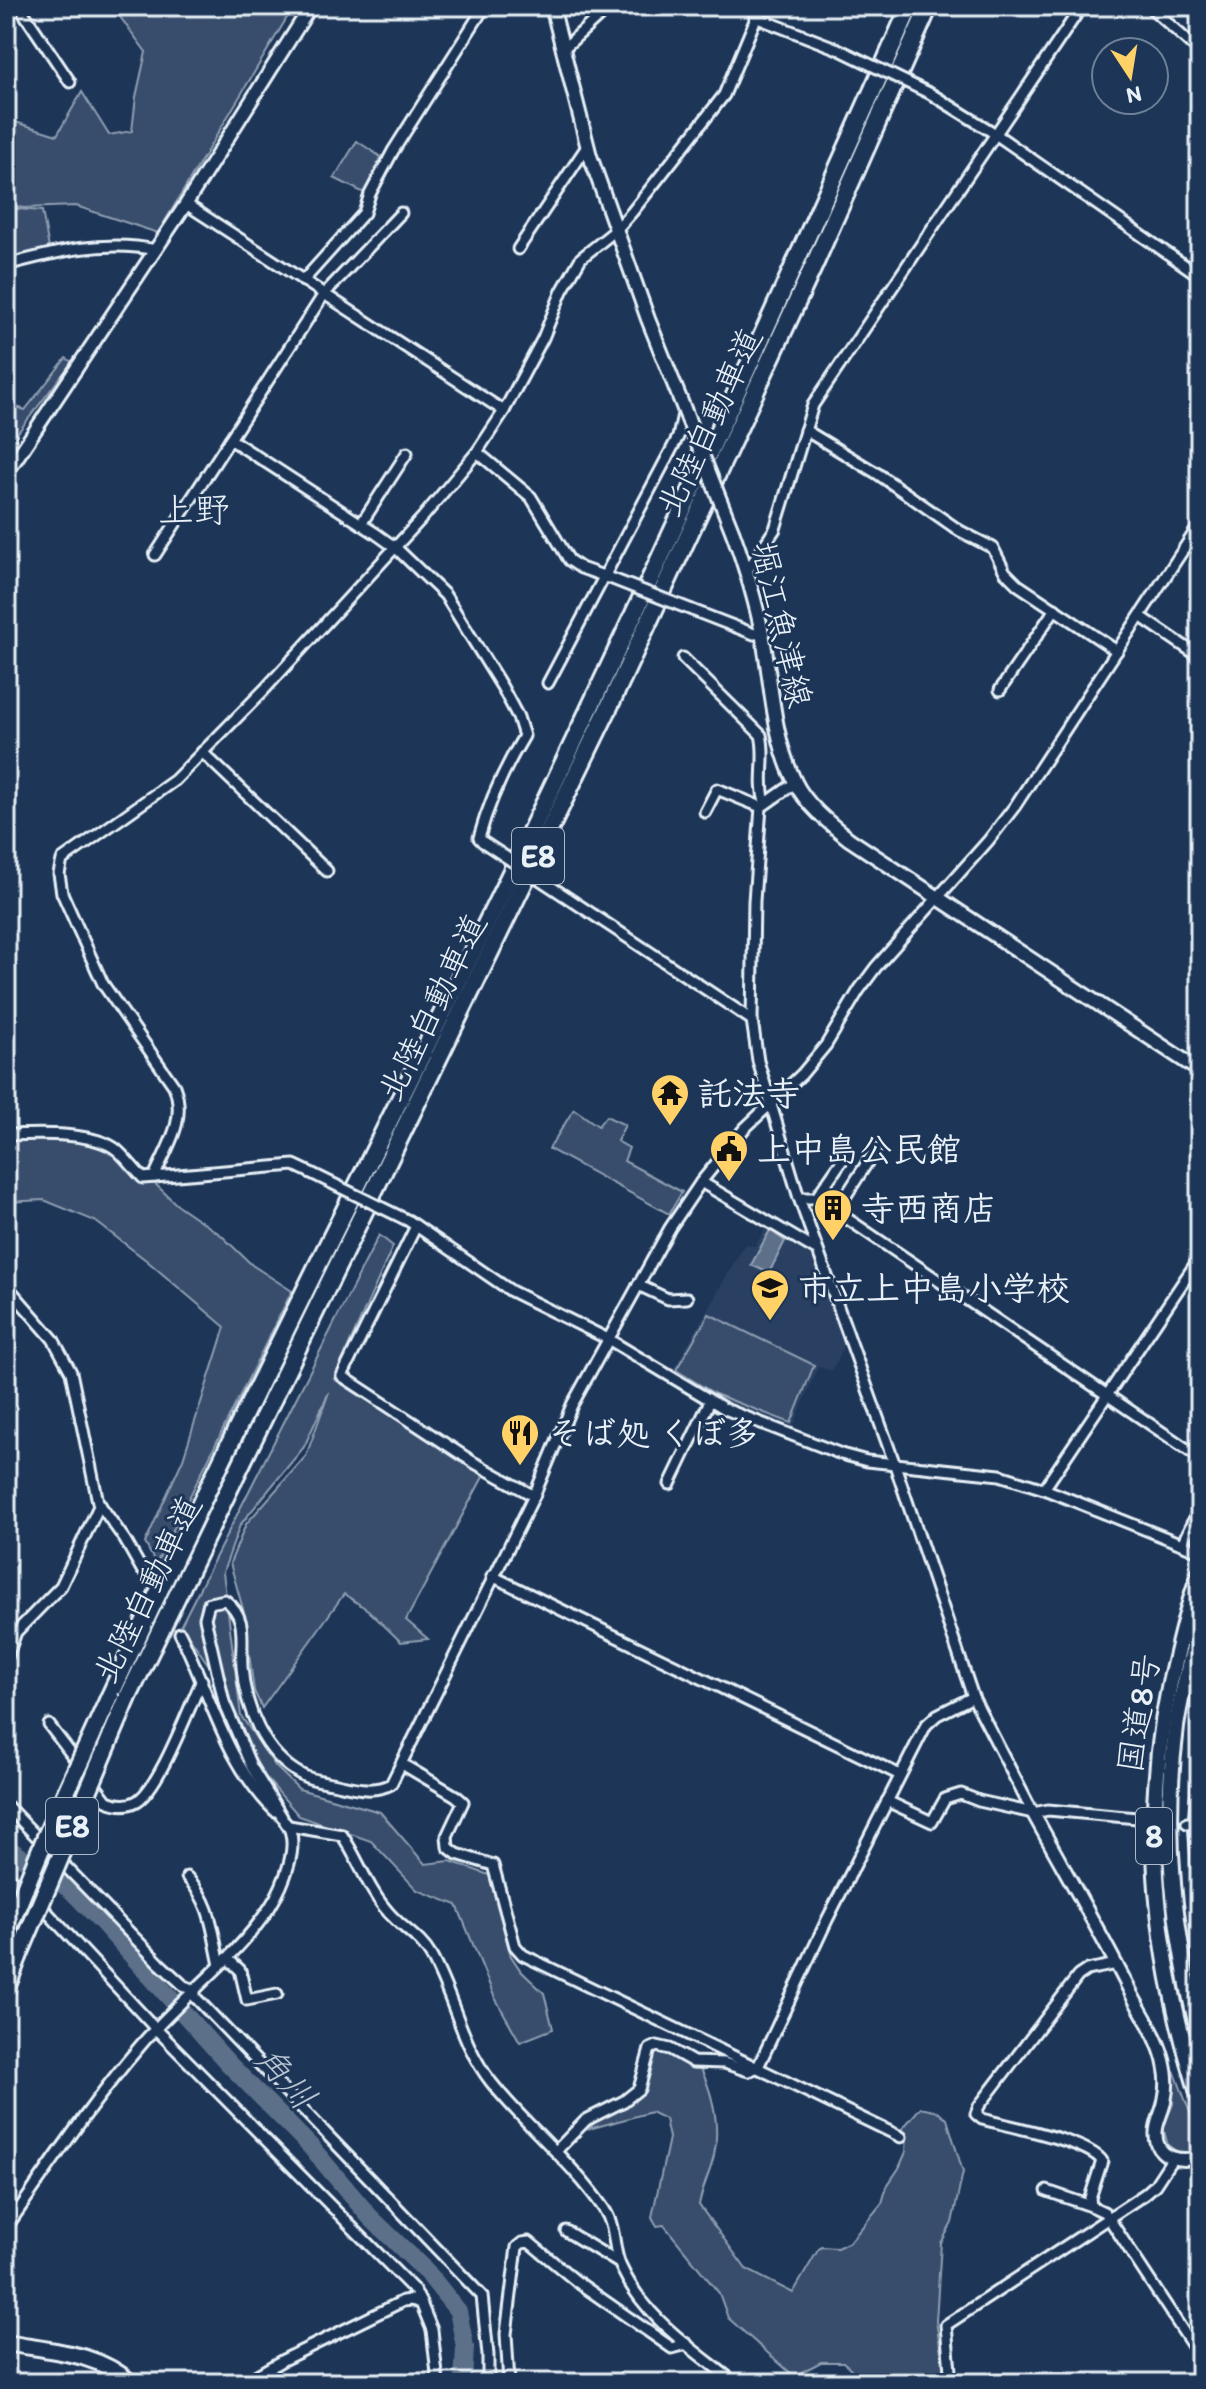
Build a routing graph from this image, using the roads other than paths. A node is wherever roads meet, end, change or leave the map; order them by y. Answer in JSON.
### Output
{"nodes":[{"id":1,"x":19,"y":6,"type":"edge"},
{"id":2,"x":310,"y":6,"type":"edge"},
{"id":3,"x":485,"y":6,"type":"edge"},
{"id":4,"x":552,"y":6,"type":"edge"},
{"id":5,"x":610,"y":6,"type":"edge"},
{"id":6,"x":761,"y":6,"type":"edge"},
{"id":7,"x":910,"y":6,"type":"edge"},
{"id":8,"x":929,"y":6,"type":"edge"},
{"id":9,"x":1082,"y":6,"type":"edge"},
{"id":10,"x":1149,"y":6,"type":"edge"},
{"id":11,"x":755,"y":17,"type":"junction"},
{"id":12,"x":562,"y":50,"type":"junction"},
{"id":13,"x":1200,"y":52,"type":"edge"},
{"id":14,"x":70,"y":82,"type":"dead end"},
{"id":15,"x":994,"y":133,"type":"junction"},
{"id":16,"x":588,"y":145,"type":"junction"},
{"id":17,"x":186,"y":204,"type":"junction"},
{"id":18,"x":401,"y":213,"type":"dead end"},
{"id":19,"x":616,"y":230,"type":"junction"},
{"id":20,"x":518,"y":249,"type":"dead end"},
{"id":21,"x":156,"y":250,"type":"junction"},
{"id":22,"x":6,"y":265,"type":"edge"},
{"id":23,"x":1200,"y":276,"type":"edge"},
{"id":24,"x":303,"y":281,"type":"junction"},
{"id":25,"x":324,"y":294,"type":"junction"},
{"id":26,"x":684,"y":409,"type":"junction"},
{"id":27,"x":504,"y":411,"type":"junction"},
{"id":28,"x":805,"y":430,"type":"junction"},
{"id":29,"x":230,"y":439,"type":"junction"},
{"id":30,"x":477,"y":452,"type":"junction"},
{"id":31,"x":407,"y":453,"type":"dead end"},
{"id":32,"x":6,"y":474,"type":"edge"},
{"id":33,"x":361,"y":524,"type":"junction"},
{"id":34,"x":1200,"y":524,"type":"edge"},
{"id":35,"x":396,"y":548,"type":"junction"},
{"id":36,"x":155,"y":555,"type":"dead end"},
{"id":37,"x":747,"y":571,"type":"junction"},
{"id":38,"x":607,"y":578,"type":"junction"},
{"id":39,"x":1055,"y":609,"type":"junction"},
{"id":40,"x":1140,"y":616,"type":"junction"},
{"id":41,"x":762,"y":633,"type":"junction"},
{"id":42,"x":1117,"y":651,"type":"junction"},
{"id":43,"x":1200,"y":657,"type":"edge"},
{"id":44,"x":683,"y":658,"type":"dead end"},
{"id":45,"x":548,"y":683,"type":"dead end"},
{"id":46,"x":1000,"y":690,"type":"dead end"},
{"id":47,"x":202,"y":752,"type":"junction"},
{"id":48,"x":795,"y":783,"type":"junction"},
{"id":49,"x":763,"y":805,"type":"junction"},
{"id":50,"x":705,"y":812,"type":"dead end"},
{"id":51,"x":327,"y":871,"type":"dead end"},
{"id":52,"x":936,"y":899,"type":"junction"},
{"id":53,"x":752,"y":1020,"type":"junction"},
{"id":54,"x":1200,"y":1071,"type":"edge"},
{"id":55,"x":769,"y":1104,"type":"junction"},
{"id":56,"x":6,"y":1135,"type":"edge"},
{"id":57,"x":876,"y":1149,"type":"dead end"},
{"id":58,"x":843,"y":1159,"type":"dead end"},
{"id":59,"x":154,"y":1177,"type":"junction"},
{"id":60,"x":701,"y":1182,"type":"junction"},
{"id":61,"x":799,"y":1198,"type":"junction"},
{"id":62,"x":816,"y":1198,"type":"junction"},
{"id":63,"x":836,"y":1211,"type":"junction"},
{"id":64,"x":412,"y":1223,"type":"junction"},
{"id":65,"x":818,"y":1251,"type":"junction"},
{"id":66,"x":1200,"y":1257,"type":"edge"},
{"id":67,"x":6,"y":1285,"type":"edge"},
{"id":68,"x":638,"y":1285,"type":"junction"},
{"id":69,"x":687,"y":1298,"type":"dead end"},
{"id":70,"x":608,"y":1339,"type":"junction"},
{"id":71,"x":1105,"y":1395,"type":"junction"},
{"id":72,"x":710,"y":1401,"type":"junction"},
{"id":73,"x":1200,"y":1458,"type":"edge"},
{"id":74,"x":895,"y":1465,"type":"junction"},
{"id":75,"x":670,"y":1484,"type":"dead end"},
{"id":76,"x":1044,"y":1489,"type":"junction"},
{"id":77,"x":534,"y":1496,"type":"junction"},
{"id":78,"x":100,"y":1504,"type":"junction"},
{"id":79,"x":1200,"y":1507,"type":"edge"},
{"id":80,"x":1183,"y":1542,"type":"junction"},
{"id":81,"x":1194,"y":1549,"type":"dead end"},
{"id":82,"x":142,"y":1570,"type":"tunnel mouth"},
{"id":83,"x":1200,"y":1573,"type":"edge"},
{"id":84,"x":492,"y":1576,"type":"junction"},
{"id":85,"x":1200,"y":1625,"type":"edge"},
{"id":86,"x":180,"y":1633,"type":"dead end"},
{"id":87,"x":6,"y":1660,"type":"edge"},
{"id":88,"x":202,"y":1680,"type":"junction"},
{"id":89,"x":973,"y":1697,"type":"junction"},
{"id":90,"x":49,"y":1725,"type":"dead end"},
{"id":91,"x":1200,"y":1751,"type":"edge"},
{"id":92,"x":402,"y":1764,"type":"junction"},
{"id":93,"x":900,"y":1775,"type":"junction"},
{"id":94,"x":887,"y":1801,"type":"junction"},
{"id":95,"x":6,"y":1805,"type":"edge"},
{"id":96,"x":1033,"y":1813,"type":"junction"},
{"id":97,"x":282,"y":1817,"type":"junction"},
{"id":98,"x":1137,"y":1818,"type":"tunnel mouth"},
{"id":99,"x":289,"y":1826,"type":"junction"},
{"id":100,"x":6,"y":1874,"type":"edge"},
{"id":101,"x":1198,"y":1875,"type":"dead end"},
{"id":102,"x":187,"y":1877,"type":"dead end"},
{"id":103,"x":6,"y":1934,"type":"edge"},
{"id":104,"x":223,"y":1961,"type":"junction"},
{"id":105,"x":1117,"y":1964,"type":"junction"},
{"id":106,"x":6,"y":1988,"type":"edge"},
{"id":107,"x":194,"y":1991,"type":"junction"},
{"id":108,"x":277,"y":1994,"type":"dead end"},
{"id":109,"x":156,"y":2028,"type":"junction"},
{"id":110,"x":1200,"y":2038,"type":"edge"},
{"id":111,"x":758,"y":2067,"type":"junction"},
{"id":112,"x":1200,"y":2099,"type":"edge"},
{"id":113,"x":901,"y":2137,"type":"dead end"},
{"id":114,"x":556,"y":2151,"type":"junction"},
{"id":115,"x":1200,"y":2157,"type":"edge"},
{"id":116,"x":1172,"y":2159,"type":"junction"},
{"id":117,"x":1047,"y":2191,"type":"dead end"},
{"id":118,"x":1091,"y":2206,"type":"junction"},
{"id":119,"x":1108,"y":2217,"type":"junction"},
{"id":120,"x":6,"y":2228,"type":"edge"},
{"id":121,"x":566,"y":2231,"type":"dead end"},
{"id":122,"x":619,"y":2263,"type":"junction"},
{"id":123,"x":421,"y":2303,"type":"junction"},
{"id":124,"x":6,"y":2343,"type":"edge"},
{"id":125,"x":687,"y":2344,"type":"junction"},
{"id":126,"x":1200,"y":2357,"type":"edge"},
{"id":127,"x":131,"y":2383,"type":"edge"},
{"id":128,"x":243,"y":2383,"type":"edge"},
{"id":129,"x":438,"y":2383,"type":"edge"},
{"id":130,"x":488,"y":2383,"type":"edge"},
{"id":131,"x":509,"y":2383,"type":"edge"},
{"id":132,"x":735,"y":2383,"type":"edge"},
{"id":133,"x":951,"y":2383,"type":"edge"}],
"edges":[{"from":1,"to":14,"type":"street"},
{"from":2,"to":17,"type":"street"},
{"from":3,"to":24,"type":"street"},
{"from":4,"to":12,"type":"main road","name":"堀江魚津線"},
{"from":5,"to":12,"type":"street"},
{"from":6,"to":11,"type":"street"},
{"from":7,"to":103,"type":"highway","name":"北陸自動車道","number":"E8","bridge":true},
{"from":8,"to":106,"type":"highway","name":"北陸自動車道","number":"E8","bridge":true},
{"from":9,"to":15,"type":"street"},
{"from":10,"to":13,"type":"street"},
{"from":11,"to":15,"type":"street","bridge":true},
{"from":11,"to":19,"type":"street"},
{"from":12,"to":16,"type":"main road","name":"堀江魚津線"},
{"from":15,"to":23,"type":"street"},
{"from":15,"to":28,"type":"street"},
{"from":16,"to":19,"type":"main road","name":"堀江魚津線"},
{"from":16,"to":20,"type":"street"},
{"from":17,"to":21,"type":"street"},
{"from":17,"to":24,"type":"street"},
{"from":18,"to":25,"type":"street"},
{"from":19,"to":26,"type":"main road","name":"堀江魚津線"},
{"from":19,"to":27,"type":"street"},
{"from":21,"to":22,"type":"street"},
{"from":21,"to":32,"type":"street"},
{"from":24,"to":25,"type":"street"},
{"from":25,"to":27,"type":"street"},
{"from":25,"to":29,"type":"street"},
{"from":26,"to":37,"type":"main road","name":"堀江魚津線","bridge":true},
{"from":26,"to":38,"type":"street"},
{"from":27,"to":30,"type":"street"},
{"from":28,"to":37,"type":"street"},
{"from":28,"to":39,"type":"street"},
{"from":29,"to":33,"type":"street"},
{"from":29,"to":36,"type":"street"},
{"from":30,"to":35,"type":"street"},
{"from":30,"to":38,"type":"street"},
{"from":31,"to":33,"type":"street"},
{"from":33,"to":35,"type":"street"},
{"from":34,"to":40,"type":"street"},
{"from":35,"to":47,"type":"street"},
{"from":35,"to":53,"type":"street","bridge":true},
{"from":37,"to":41,"type":"main road","name":"堀江魚津線"},
{"from":38,"to":41,"type":"street","bridge":true},
{"from":38,"to":45,"type":"street"},
{"from":39,"to":42,"type":"street"},
{"from":39,"to":46,"type":"street"},
{"from":40,"to":42,"type":"street"},
{"from":40,"to":43,"type":"street"},
{"from":41,"to":48,"type":"main road","name":"堀江魚津線"},
{"from":42,"to":52,"type":"street"},
{"from":44,"to":49,"type":"street"},
{"from":47,"to":51,"type":"street"},
{"from":47,"to":59,"type":"street"},
{"from":48,"to":49,"type":"street"},
{"from":48,"to":52,"type":"main road","name":"堀江魚津線"},
{"from":49,"to":50,"type":"street"},
{"from":49,"to":53,"type":"street"},
{"from":52,"to":54,"type":"main road","name":"堀江魚津線"},
{"from":52,"to":55,"type":"street"},
{"from":53,"to":55,"type":"street"},
{"from":55,"to":60,"type":"street"},
{"from":55,"to":61,"type":"street"},
{"from":56,"to":59,"type":"street"},
{"from":57,"to":63,"type":"street"},
{"from":58,"to":62,"type":"street"},
{"from":59,"to":64,"type":"street","bridge":true},
{"from":60,"to":65,"type":"street"},
{"from":60,"to":68,"type":"street"},
{"from":61,"to":62,"type":"street"},
{"from":61,"to":65,"type":"street"},
{"from":62,"to":63,"type":"street"},
{"from":63,"to":71,"type":"street"},
{"from":64,"to":70,"type":"street"},
{"from":64,"to":77,"type":"street"},
{"from":65,"to":74,"type":"street"},
{"from":66,"to":71,"type":"street"},
{"from":67,"to":78,"type":"street"},
{"from":68,"to":69,"type":"street"},
{"from":68,"to":70,"type":"street"},
{"from":70,"to":72,"type":"street"},
{"from":70,"to":77,"type":"street"},
{"from":71,"to":73,"type":"street"},
{"from":71,"to":76,"type":"street"},
{"from":72,"to":74,"type":"street"},
{"from":72,"to":75,"type":"street"},
{"from":74,"to":76,"type":"street"},
{"from":74,"to":89,"type":"street"},
{"from":76,"to":80,"type":"street"},
{"from":77,"to":84,"type":"street"},
{"from":78,"to":82,"type":"street"},
{"from":78,"to":87,"type":"street"},
{"from":79,"to":80,"type":"street"},
{"from":80,"to":81,"type":"street"},
{"from":83,"to":112,"type":"main road","name":"国道8号","number":"8"},
{"from":84,"to":92,"type":"street"},
{"from":84,"to":93,"type":"street"},
{"from":85,"to":110,"type":"main road","name":"国道8号","number":"8"},
{"from":86,"to":88,"type":"street"},
{"from":88,"to":90,"type":"street"},
{"from":88,"to":97,"type":"street"},
{"from":89,"to":93,"type":"street"},
{"from":89,"to":96,"type":"street"},
{"from":91,"to":101,"type":"street"},
{"from":92,"to":97,"type":"street"},
{"from":92,"to":111,"type":"street"},
{"from":93,"to":94,"type":"street"},
{"from":94,"to":96,"type":"street"},
{"from":94,"to":111,"type":"street"},
{"from":95,"to":107,"type":"street"},
{"from":96,"to":98,"type":"street"},
{"from":96,"to":105,"type":"street"},
{"from":97,"to":99,"type":"street"},
{"from":99,"to":104,"type":"street"},
{"from":99,"to":114,"type":"street"},
{"from":100,"to":109,"type":"street"},
{"from":102,"to":104,"type":"street"},
{"from":104,"to":107,"type":"street"},
{"from":104,"to":108,"type":"street"},
{"from":105,"to":116,"type":"street"},
{"from":105,"to":118,"type":"street"},
{"from":107,"to":109,"type":"street"},
{"from":107,"to":130,"type":"street"},
{"from":109,"to":120,"type":"street"},
{"from":109,"to":123,"type":"street"},
{"from":111,"to":113,"type":"street"},
{"from":111,"to":114,"type":"street"},
{"from":114,"to":122,"type":"street"},
{"from":115,"to":116,"type":"street"},
{"from":116,"to":119,"type":"street"},
{"from":117,"to":118,"type":"street"},
{"from":118,"to":119,"type":"street"},
{"from":119,"to":126,"type":"street"},
{"from":119,"to":133,"type":"street"},
{"from":121,"to":122,"type":"street"},
{"from":122,"to":125,"type":"street"},
{"from":123,"to":128,"type":"street"},
{"from":123,"to":129,"type":"street"},
{"from":124,"to":127,"type":"main road"},
{"from":125,"to":131,"type":"street"},
{"from":125,"to":132,"type":"street"}]}
